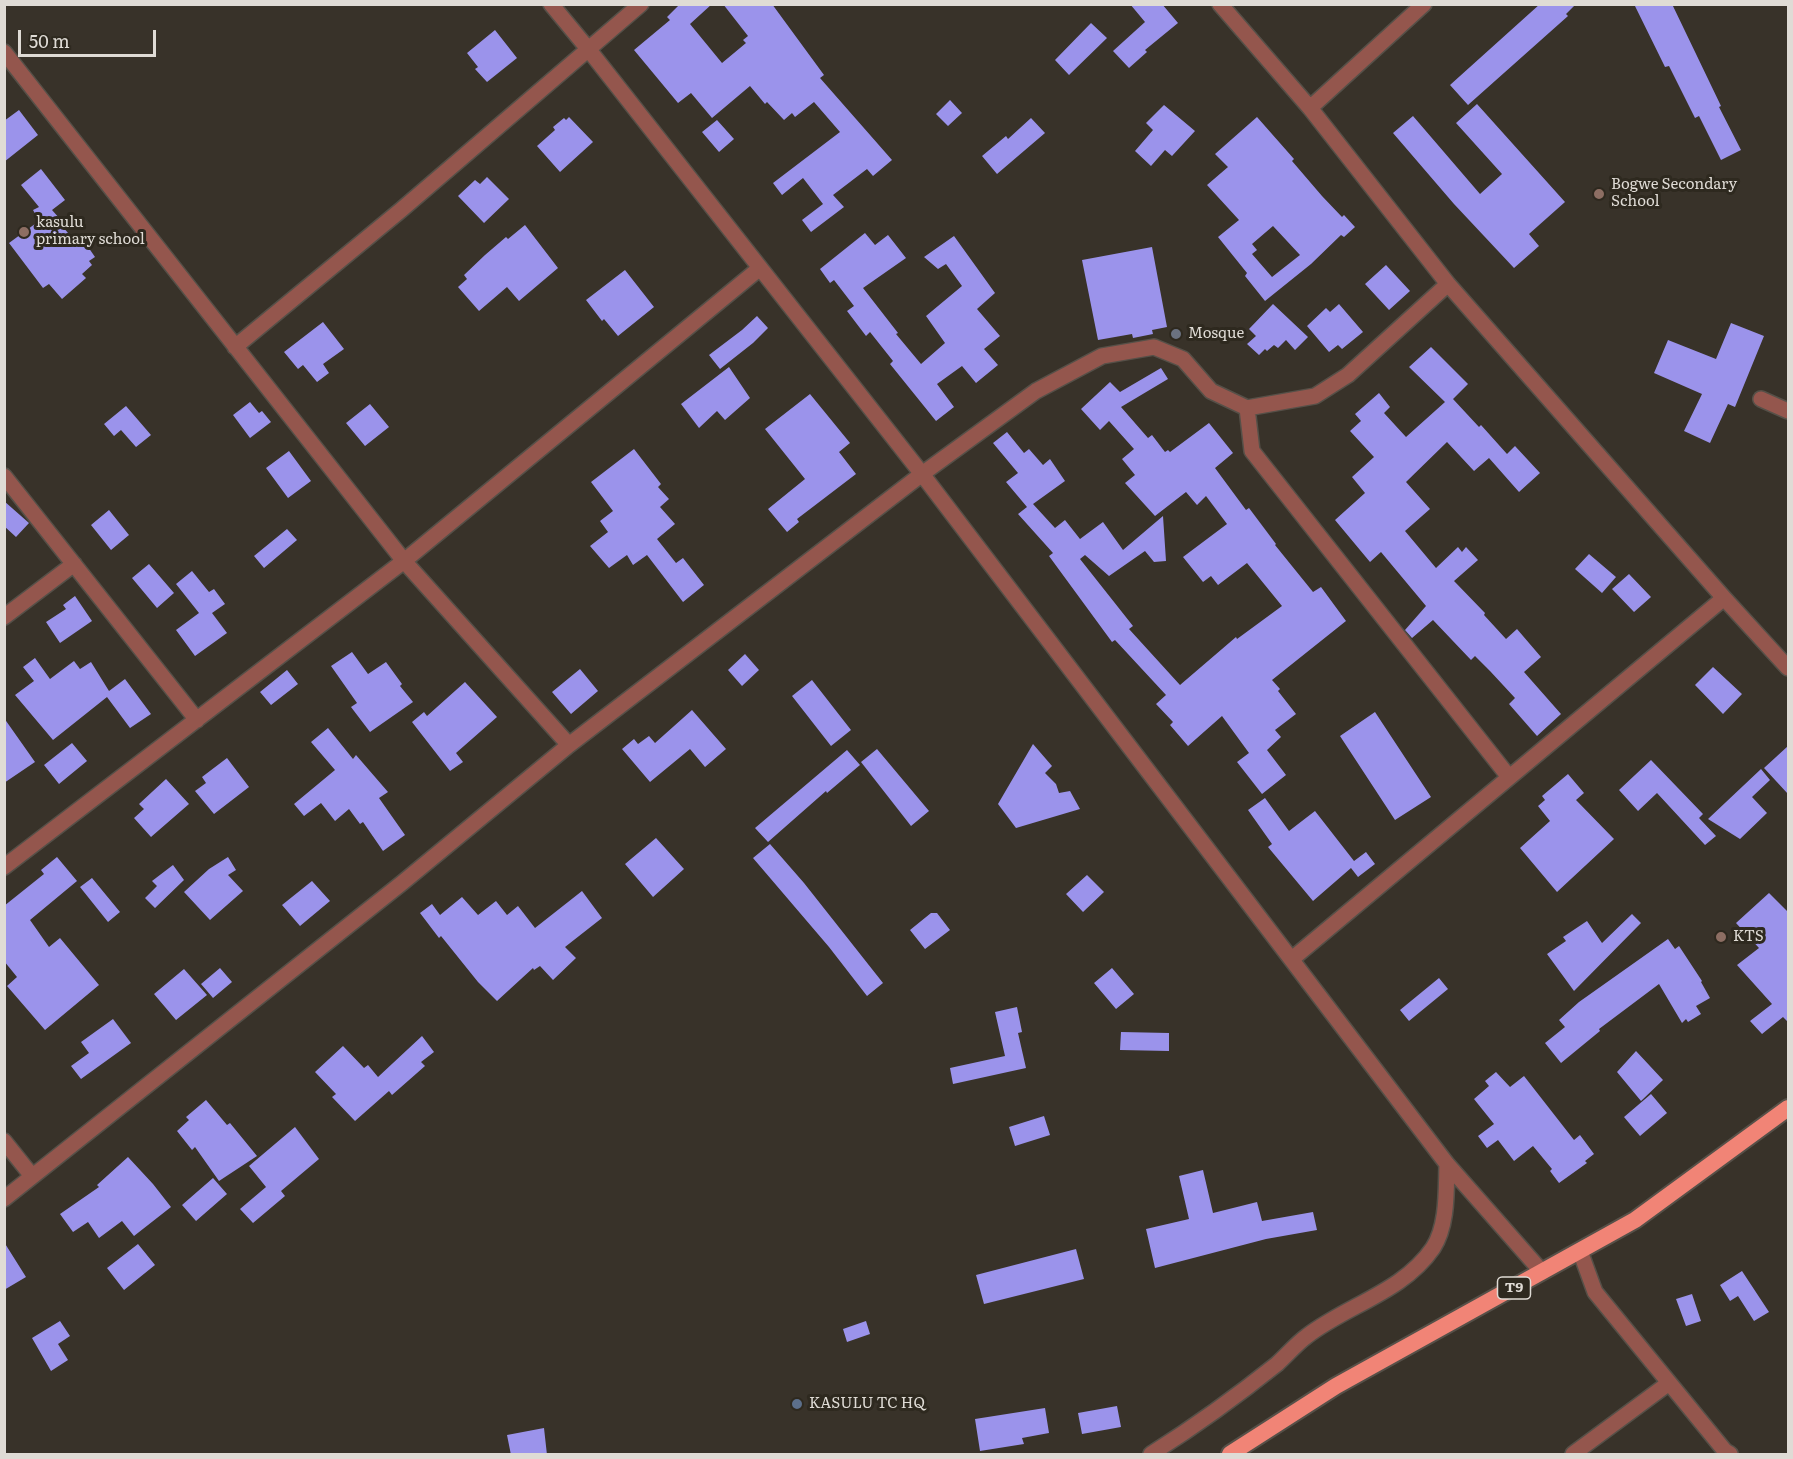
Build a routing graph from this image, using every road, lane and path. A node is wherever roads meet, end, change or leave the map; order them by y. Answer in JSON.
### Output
{"nodes":[{"id":1,"x":551,"y":4,"type":"edge"},
{"id":2,"x":641,"y":4,"type":"edge"},
{"id":3,"x":1220,"y":4,"type":"edge"},
{"id":4,"x":1424,"y":4,"type":"edge"},
{"id":5,"x":589,"y":50,"type":"junction"},
{"id":6,"x":4,"y":52,"type":"edge"},
{"id":7,"x":1310,"y":108,"type":"junction"},
{"id":8,"x":760,"y":268,"type":"junction"},
{"id":9,"x":1448,"y":284,"type":"junction"},
{"id":10,"x":235,"y":347,"type":"junction"},
{"id":11,"x":1761,"y":399,"type":"dead end"},
{"id":12,"x":1247,"y":408,"type":"junction"},
{"id":13,"x":1788,"y":411,"type":"edge"},
{"id":14,"x":922,"y":474,"type":"junction"},
{"id":15,"x":4,"y":476,"type":"edge"},
{"id":16,"x":404,"y":561,"type":"junction"},
{"id":17,"x":74,"y":564,"type":"junction"},
{"id":18,"x":1724,"y":598,"type":"junction"},
{"id":19,"x":4,"y":617,"type":"edge"},
{"id":20,"x":1788,"y":668,"type":"edge"},
{"id":21,"x":197,"y":720,"type":"junction"},
{"id":22,"x":569,"y":745,"type":"junction"},
{"id":23,"x":1509,"y":777,"type":"junction"},
{"id":24,"x":4,"y":867,"type":"edge"},
{"id":25,"x":1292,"y":959,"type":"junction"},
{"id":26,"x":1788,"y":1107,"type":"edge"},
{"id":27,"x":4,"y":1141,"type":"edge"},
{"id":28,"x":1447,"y":1164,"type":"junction"},
{"id":29,"x":32,"y":1176,"type":"junction"},
{"id":30,"x":4,"y":1199,"type":"edge"},
{"id":31,"x":1580,"y":1251,"type":"junction"},
{"id":32,"x":1542,"y":1272,"type":"junction"},
{"id":33,"x":1669,"y":1383,"type":"junction"},
{"id":34,"x":1151,"y":1455,"type":"edge"},
{"id":35,"x":1230,"y":1455,"type":"edge"},
{"id":36,"x":1573,"y":1455,"type":"edge"},
{"id":37,"x":1730,"y":1455,"type":"edge"}],
"edges":[{"from":1,"to":5,"type":"street"},
{"from":2,"to":5,"type":"street"},
{"from":3,"to":7,"type":"street"},
{"from":4,"to":7,"type":"street"},
{"from":5,"to":8,"type":"street"},
{"from":5,"to":10,"type":"street"},
{"from":6,"to":10,"type":"street"},
{"from":7,"to":9,"type":"street"},
{"from":8,"to":14,"type":"street"},
{"from":8,"to":16,"type":"street"},
{"from":9,"to":12,"type":"street"},
{"from":9,"to":18,"type":"street"},
{"from":10,"to":16,"type":"street"},
{"from":11,"to":13,"type":"street"},
{"from":12,"to":14,"type":"street"},
{"from":12,"to":23,"type":"street"},
{"from":14,"to":22,"type":"street"},
{"from":14,"to":25,"type":"street"},
{"from":15,"to":17,"type":"street"},
{"from":16,"to":21,"type":"street"},
{"from":16,"to":22,"type":"street"},
{"from":17,"to":19,"type":"street"},
{"from":17,"to":21,"type":"street"},
{"from":18,"to":20,"type":"street"},
{"from":18,"to":23,"type":"street"},
{"from":21,"to":24,"type":"street"},
{"from":22,"to":29,"type":"street"},
{"from":23,"to":25,"type":"street"},
{"from":25,"to":28,"type":"street"},
{"from":26,"to":31,"type":"highway","number":"T9"},
{"from":27,"to":29,"type":"street"},
{"from":28,"to":32,"type":"street"},
{"from":28,"to":34,"type":"street"},
{"from":29,"to":30,"type":"street"},
{"from":31,"to":32,"type":"highway","number":"T9"},
{"from":31,"to":33,"type":"street"},
{"from":32,"to":35,"type":"highway","number":"T9"},
{"from":33,"to":36,"type":"street"},
{"from":33,"to":37,"type":"street"}]}
